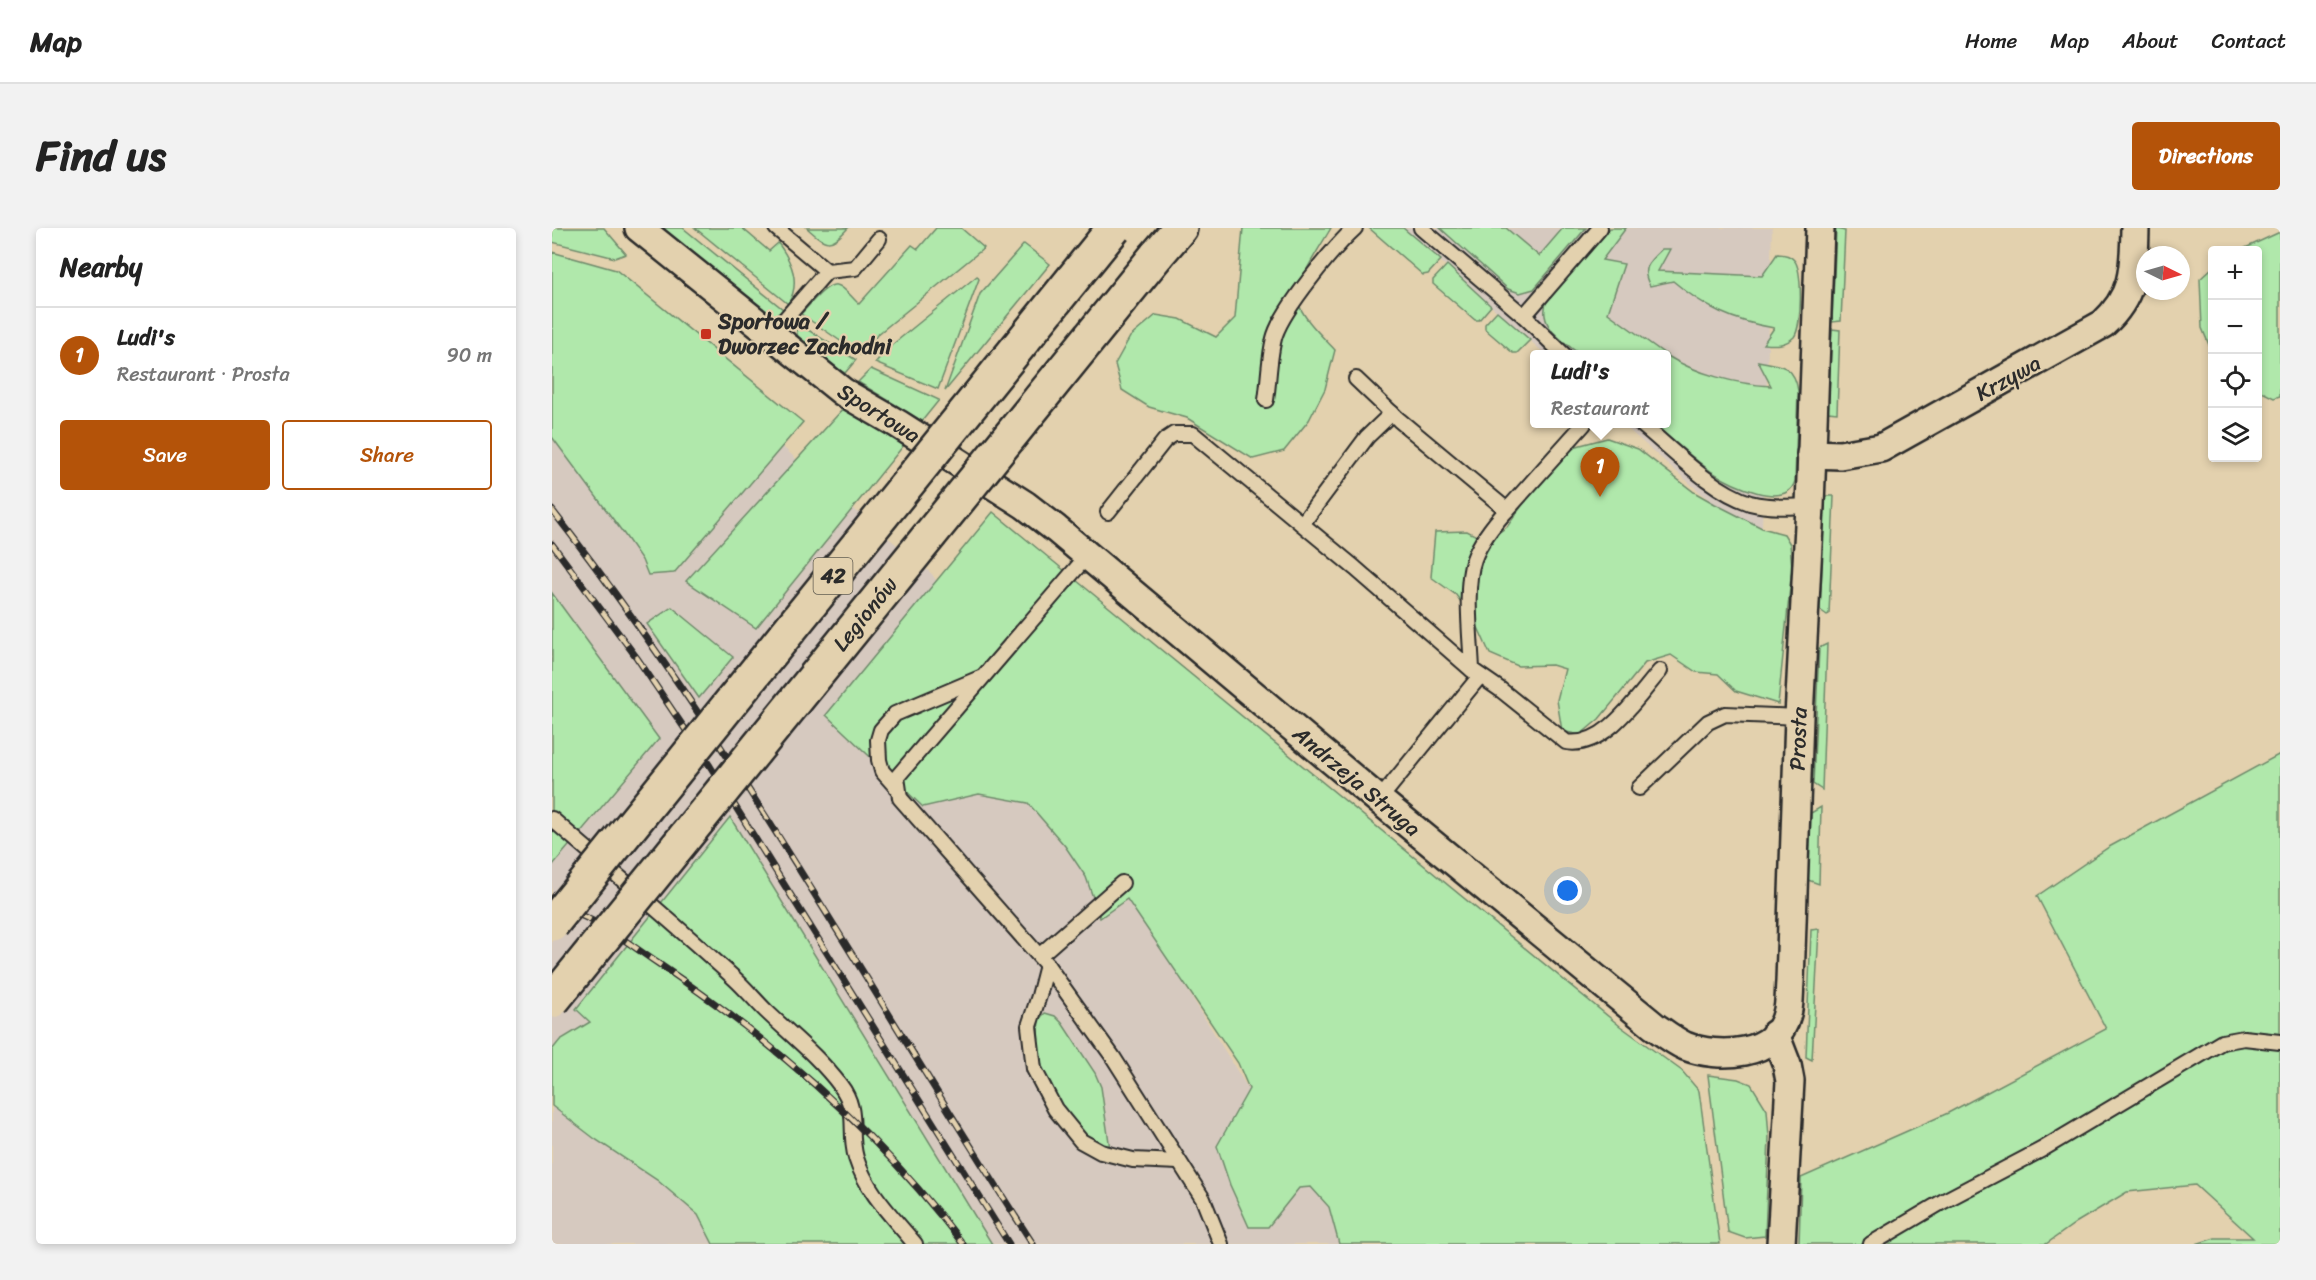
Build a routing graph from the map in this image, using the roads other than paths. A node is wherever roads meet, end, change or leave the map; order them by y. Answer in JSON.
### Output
{"nodes":[{"id":1,"x":639,"y":228,"type":"edge"},
{"id":2,"x":776,"y":228,"type":"edge"},
{"id":3,"x":1114,"y":228,"type":"edge"},
{"id":4,"x":1180,"y":228,"type":"edge"},
{"id":5,"x":1355,"y":228,"type":"edge"},
{"id":6,"x":1420,"y":228,"type":"edge"},
{"id":7,"x":1600,"y":228,"type":"edge"},
{"id":8,"x":1820,"y":228,"type":"edge"},
{"id":9,"x":2135,"y":228,"type":"edge"},
{"id":10,"x":879,"y":239,"type":"dead end"},
{"id":11,"x":827,"y":271,"type":"junction"},
{"id":12,"x":1524,"y":316,"type":"junction"},
{"id":13,"x":771,"y":335,"type":"junction"},
{"id":14,"x":1560,"y":350,"type":"edge"},
{"id":15,"x":1356,"y":379,"type":"dead end"},
{"id":16,"x":1266,"y":400,"type":"dead end"},
{"id":17,"x":1392,"y":413,"type":"junction"},
{"id":18,"x":1580,"y":428,"type":"edge"},
{"id":19,"x":1647,"y":428,"type":"edge"},
{"id":20,"x":1811,"y":454,"type":"junction"},
{"id":21,"x":952,"y":459,"type":"joint"},
{"id":22,"x":1810,"y":506,"type":"junction"},
{"id":23,"x":1508,"y":510,"type":"junction"},
{"id":24,"x":1108,"y":512,"type":"dead end"},
{"id":25,"x":1302,"y":524,"type":"junction"},
{"id":26,"x":1087,"y":556,"type":"junction"},
{"id":27,"x":1660,"y":671,"type":"dead end"},
{"id":28,"x":1476,"y":673,"type":"junction"},
{"id":29,"x":984,"y":676,"type":"junction"},
{"id":30,"x":1799,"y":717,"type":"junction"},
{"id":31,"x":897,"y":788,"type":"junction"},
{"id":32,"x":1639,"y":788,"type":"dead end"},
{"id":33,"x":1379,"y":800,"type":"junction"},
{"id":34,"x":552,"y":819,"type":"edge"},
{"id":35,"x":1122,"y":883,"type":"dead end"},
{"id":36,"x":552,"y":924,"type":"edge"},
{"id":37,"x":1043,"y":960,"type":"junction"},
{"id":38,"x":552,"y":1001,"type":"edge"},
{"id":39,"x":1775,"y":1034,"type":"junction"},
{"id":40,"x":2280,"y":1042,"type":"edge"},
{"id":41,"x":1179,"y":1162,"type":"junction"},
{"id":42,"x":1784,"y":1242,"type":"edge"},
{"id":43,"x":915,"y":1244,"type":"edge"},
{"id":44,"x":1221,"y":1244,"type":"edge"},
{"id":45,"x":1871,"y":1244,"type":"edge"}],
"edges":[{"from":1,"to":13,"type":"street","name":"Sportowa"},
{"from":2,"to":11,"type":"lane"},
{"from":3,"to":36,"type":"main road","number":"42","bridge":true},
{"from":4,"to":38,"type":"main road","name":"Legionów","number":"42","bridge":true},
{"from":5,"to":16,"type":"lane"},
{"from":6,"to":12,"type":"lane"},
{"from":7,"to":12,"type":"lane"},
{"from":8,"to":20,"type":"street","name":"Prosta"},
{"from":9,"to":20,"type":"street","name":"Krzywa"},
{"from":10,"to":11,"type":"lane"},
{"from":11,"to":13,"type":"lane"},
{"from":12,"to":14,"type":"lane"},
{"from":13,"to":21,"type":"street","name":"Sportowa"},
{"from":15,"to":17,"type":"lane"},
{"from":17,"to":23,"type":"lane"},
{"from":17,"to":25,"type":"lane"},
{"from":18,"to":23,"type":"lane"},
{"from":19,"to":22,"type":"lane"},
{"from":20,"to":22,"type":"street","name":"Prosta"},
{"from":21,"to":26,"type":"street","name":"Andrzeja Struga"},
{"from":22,"to":30,"type":"street","name":"Prosta"},
{"from":23,"to":28,"type":"lane"},
{"from":24,"to":25,"type":"lane"},
{"from":25,"to":28,"type":"lane"},
{"from":26,"to":29,"type":"lane"},
{"from":26,"to":33,"type":"street","name":"Andrzeja Struga"},
{"from":27,"to":28,"type":"lane"},
{"from":28,"to":33,"type":"lane"},
{"from":29,"to":31,"type":"lane"},
{"from":29,"to":31,"type":"lane"},
{"from":30,"to":32,"type":"lane"},
{"from":30,"to":39,"type":"street","name":"Prosta"},
{"from":31,"to":37,"type":"lane"},
{"from":33,"to":39,"type":"street","name":"Andrzeja Struga"},
{"from":34,"to":43,"type":"lane"},
{"from":35,"to":37,"type":"lane"},
{"from":37,"to":41,"type":"lane"},
{"from":37,"to":41,"type":"lane"},
{"from":39,"to":42,"type":"street"},
{"from":40,"to":45,"type":"lane"},
{"from":41,"to":44,"type":"lane"}]}
